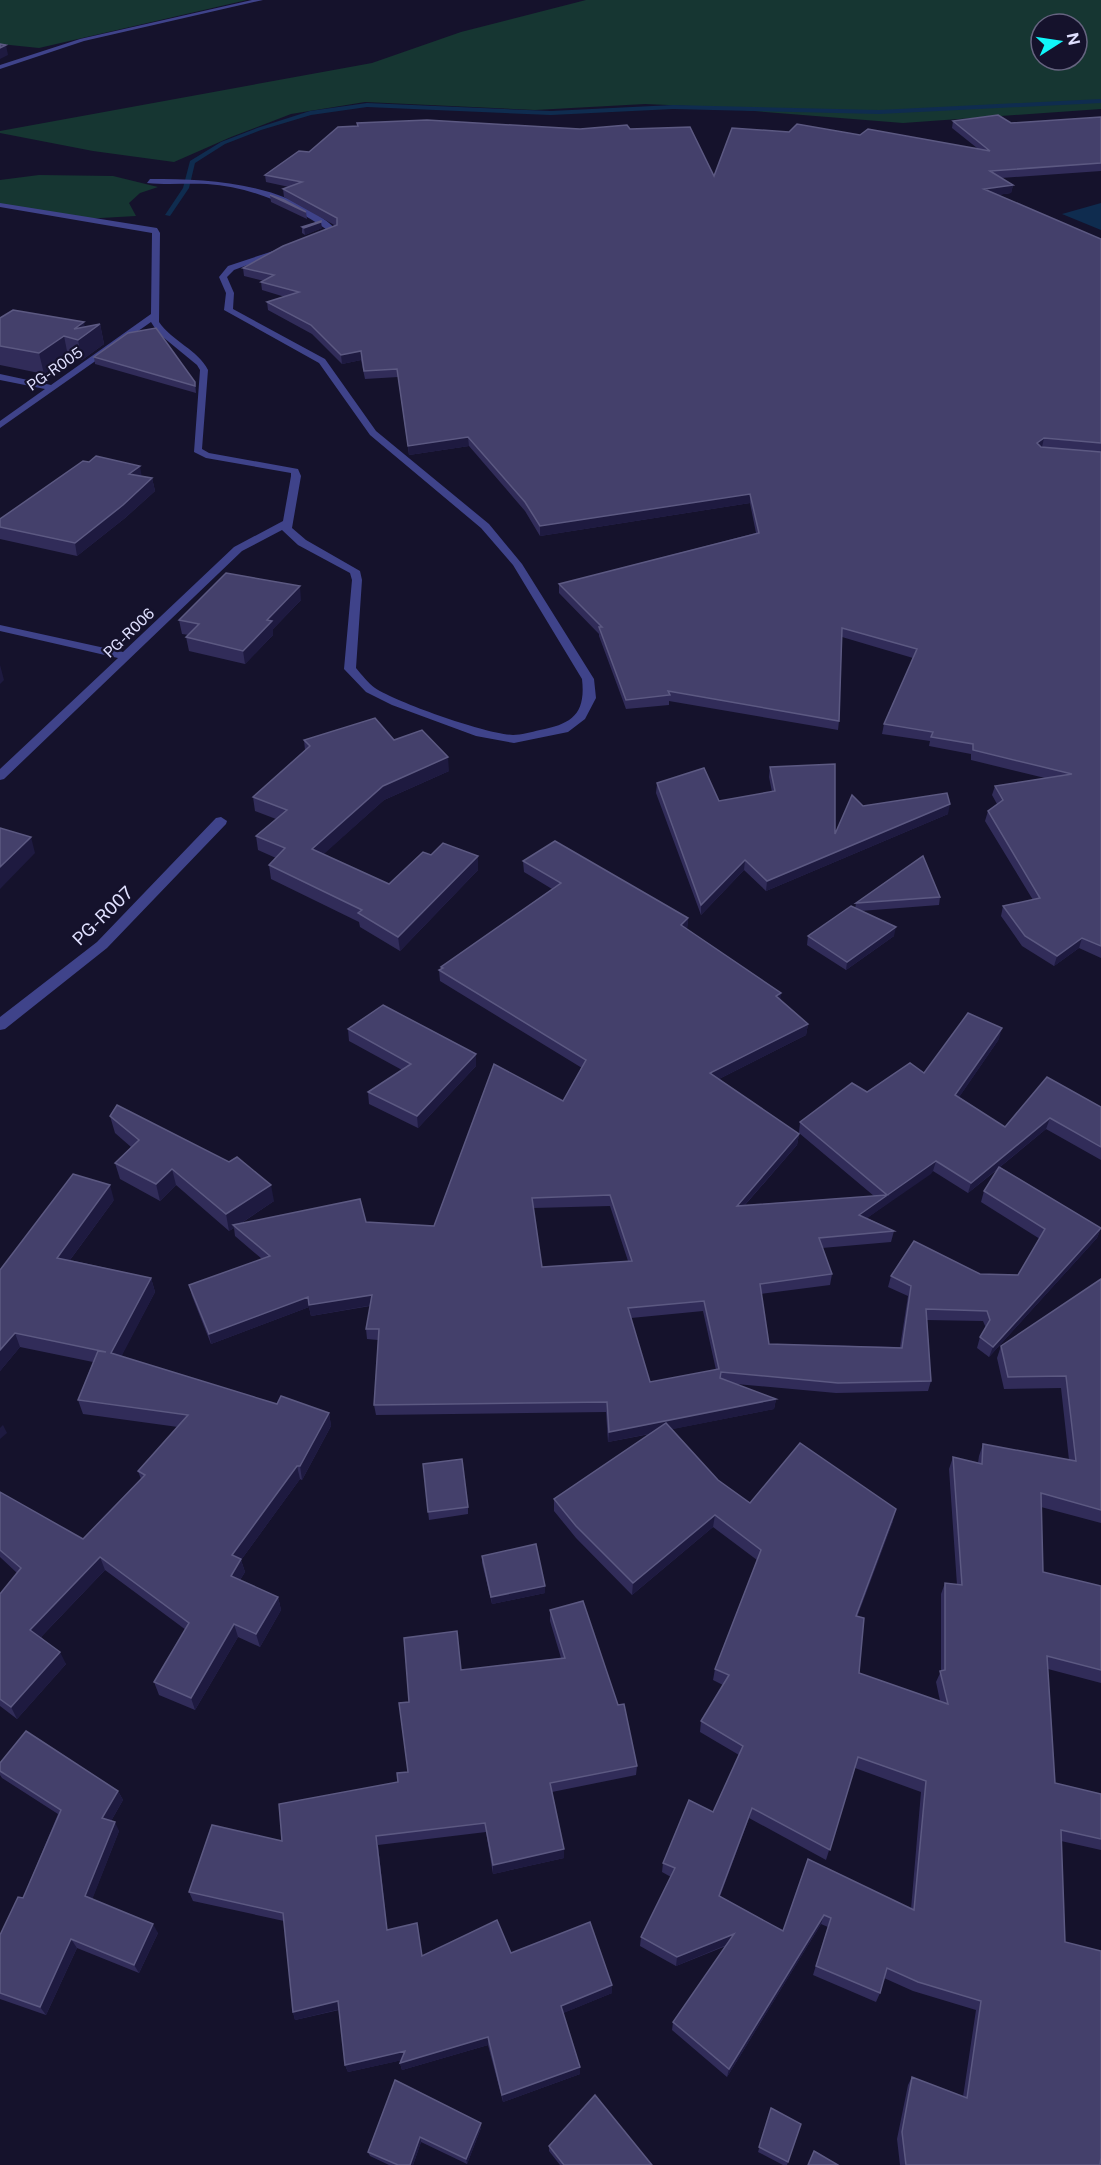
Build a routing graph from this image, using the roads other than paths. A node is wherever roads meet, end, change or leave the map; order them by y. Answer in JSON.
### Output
{"nodes":[{"id":1,"x":260,"y":0,"type":"edge"},
{"id":2,"x":0,"y":67,"type":"edge"},
{"id":3,"x":150,"y":181,"type":"dead end"},
{"id":4,"x":2,"y":207,"type":"edge"},
{"id":5,"x":323,"y":234,"type":"edge"},
{"id":6,"x":292,"y":245,"type":"edge"},
{"id":7,"x":155,"y":315,"type":"junction"},
{"id":8,"x":0,"y":377,"type":"edge"},
{"id":9,"x":53,"y":387,"type":"junction"},
{"id":10,"x":0,"y":425,"type":"edge"},
{"id":11,"x":287,"y":523,"type":"junction"},
{"id":12,"x":0,"y":628,"type":"edge"},
{"id":13,"x":126,"y":656,"type":"junction"},
{"id":14,"x":0,"y":776,"type":"edge"},
{"id":15,"x":221,"y":822,"type":"dead end"},
{"id":16,"x":0,"y":1025,"type":"edge"}],
"edges":[{"from":1,"to":2,"type":"street"},
{"from":3,"to":5,"type":"street"},
{"from":4,"to":7,"type":"street"},
{"from":6,"to":11,"type":"street"},
{"from":7,"to":9,"type":"street","name":"PG-R005"},
{"from":7,"to":11,"type":"street"},
{"from":8,"to":9,"type":"street"},
{"from":9,"to":10,"type":"street","name":"PG-R005"},
{"from":11,"to":13,"type":"street","name":"PG-R006"},
{"from":12,"to":13,"type":"street"},
{"from":13,"to":14,"type":"street","name":"PG-R006"},
{"from":15,"to":16,"type":"street","name":"PG-R007"}]}
